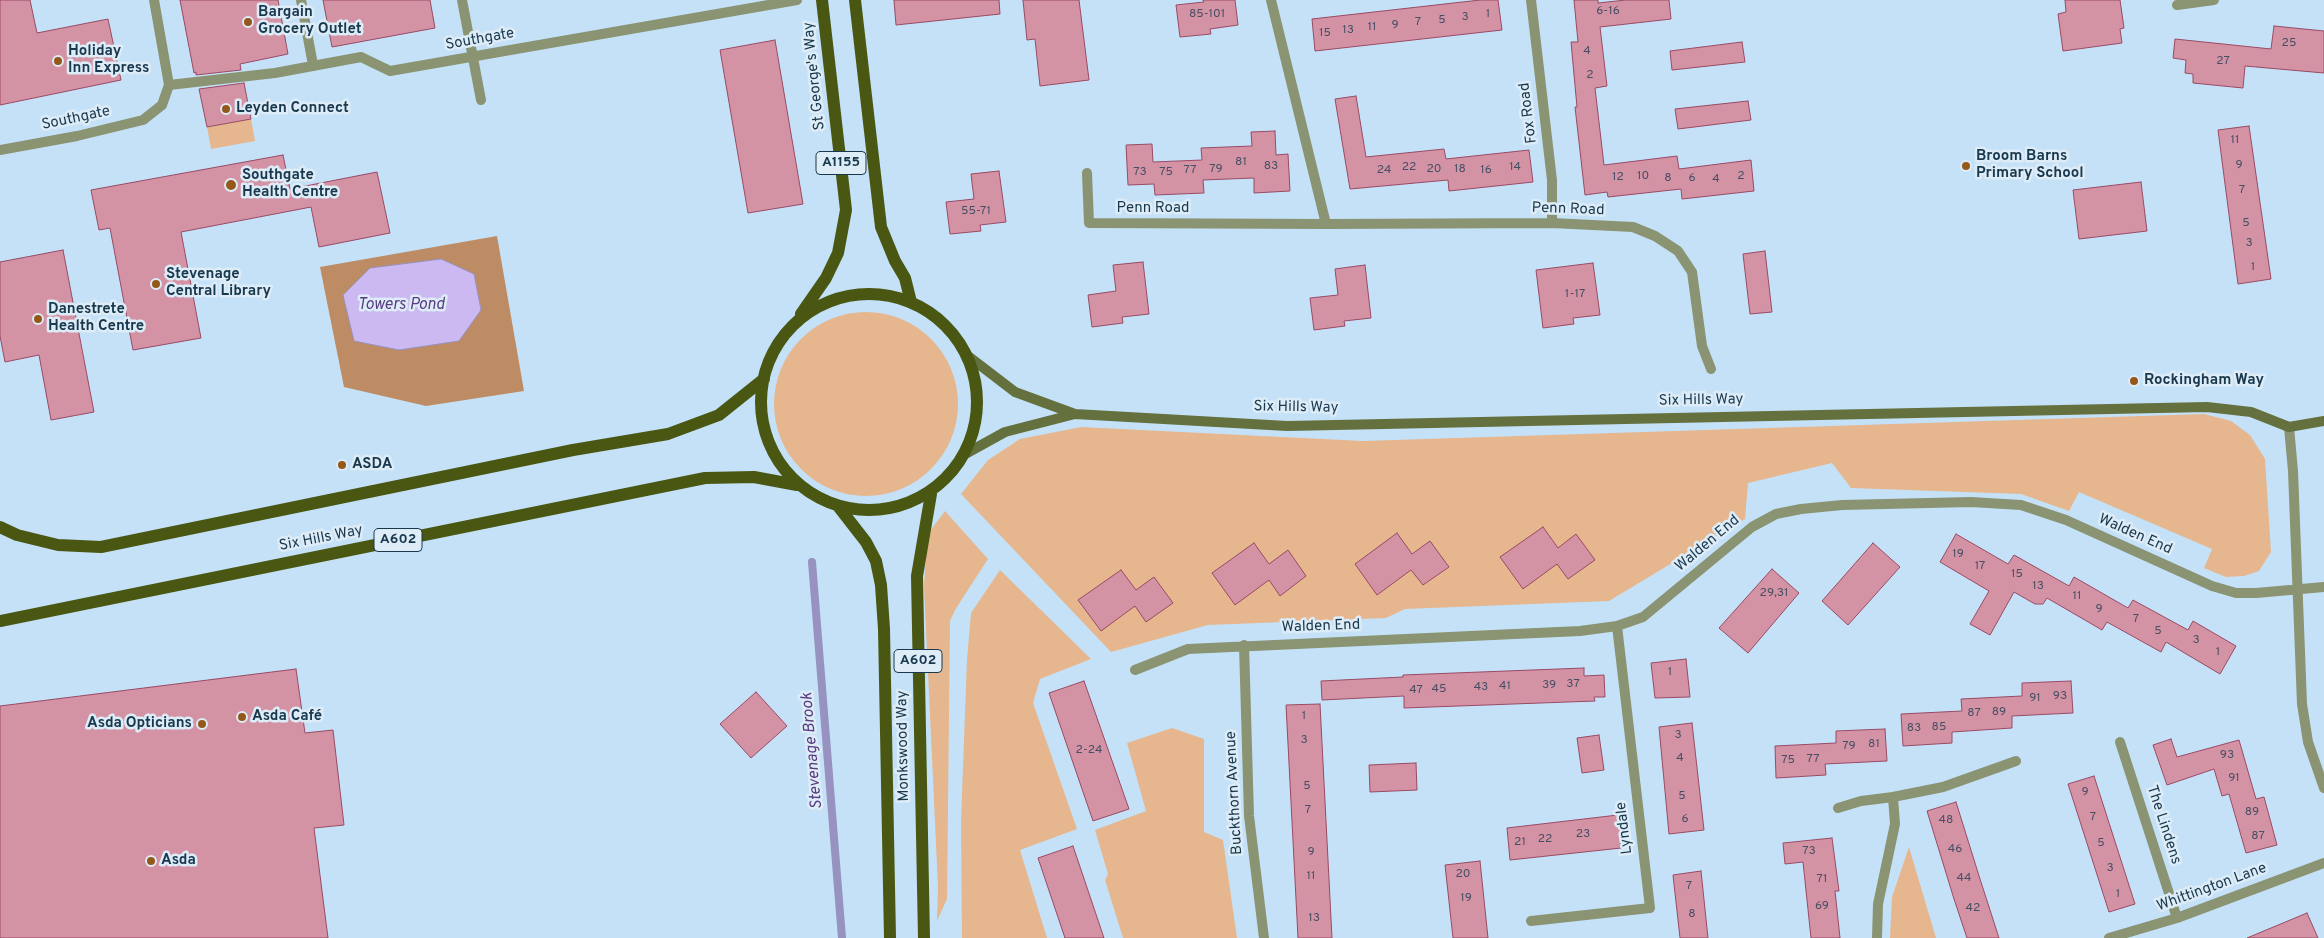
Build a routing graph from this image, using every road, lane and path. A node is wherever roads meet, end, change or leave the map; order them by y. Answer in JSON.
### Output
{"nodes":[{"id":1,"x":154,"y":0,"type":"edge"},
{"id":2,"x":301,"y":0,"type":"edge"},
{"id":3,"x":462,"y":0,"type":"edge"},
{"id":4,"x":797,"y":0,"type":"edge"},
{"id":5,"x":822,"y":0,"type":"edge"},
{"id":6,"x":855,"y":0,"type":"edge"},
{"id":7,"x":1271,"y":0,"type":"edge"},
{"id":8,"x":1531,"y":0,"type":"edge"},
{"id":9,"x":2214,"y":0,"type":"edge"},
{"id":10,"x":2178,"y":5,"type":"dead end"},
{"id":11,"x":472,"y":57,"type":"junction"},
{"id":12,"x":313,"y":65,"type":"junction"},
{"id":13,"x":169,"y":85,"type":"junction"},
{"id":14,"x":481,"y":100,"type":"dead end"},
{"id":15,"x":0,"y":150,"type":"edge"},
{"id":16,"x":1087,"y":173,"type":"dead end"},
{"id":17,"x":1552,"y":223,"type":"junction"},
{"id":18,"x":1326,"y":224,"type":"junction"},
{"id":19,"x":911,"y":302,"type":"junction"},
{"id":20,"x":799,"y":316,"type":"junction"},
{"id":21,"x":968,"y":356,"type":"junction"},
{"id":22,"x":1711,"y":368,"type":"dead end"},
{"id":23,"x":764,"y":379,"type":"junction"},
{"id":24,"x":1075,"y":414,"type":"junction"},
{"id":25,"x":2324,"y":421,"type":"edge"},
{"id":26,"x":2289,"y":427,"type":"junction"},
{"id":27,"x":967,"y":453,"type":"junction"},
{"id":28,"x":797,"y":485,"type":"junction"},
{"id":29,"x":931,"y":494,"type":"junction"},
{"id":30,"x":838,"y":506,"type":"junction"},
{"id":31,"x":0,"y":527,"type":"edge"},
{"id":32,"x":2324,"y":587,"type":"edge"},
{"id":33,"x":2296,"y":590,"type":"junction"},
{"id":34,"x":0,"y":621,"type":"edge"},
{"id":35,"x":1617,"y":626,"type":"junction"},
{"id":36,"x":1244,"y":645,"type":"junction"},
{"id":37,"x":1135,"y":670,"type":"dead end"},
{"id":38,"x":2120,"y":742,"type":"dead end"},
{"id":39,"x":2016,"y":761,"type":"dead end"},
{"id":40,"x":2324,"y":788,"type":"edge"},
{"id":41,"x":1893,"y":797,"type":"junction"},
{"id":42,"x":1838,"y":808,"type":"dead end"},
{"id":43,"x":2324,"y":863,"type":"edge"},
{"id":44,"x":2178,"y":918,"type":"junction"},
{"id":45,"x":1531,"y":921,"type":"dead end"},
{"id":46,"x":890,"y":938,"type":"edge"},
{"id":47,"x":924,"y":938,"type":"edge"},
{"id":48,"x":1264,"y":938,"type":"edge"},
{"id":49,"x":1877,"y":938,"type":"edge"},
{"id":50,"x":2109,"y":938,"type":"edge"}],
"edges":[{"from":1,"to":13,"type":"street"},
{"from":2,"to":12,"type":"street"},
{"from":3,"to":11,"type":"street"},
{"from":4,"to":11,"type":"street","name":"Southgate"},
{"from":5,"to":20,"type":"main road","name":"St George's Way","number":"A1155"},
{"from":6,"to":19,"type":"main road","number":"A1155"},
{"from":7,"to":18,"type":"street"},
{"from":8,"to":17,"type":"street","name":"Fox Road"},
{"from":9,"to":10,"type":"street"},
{"from":11,"to":12,"type":"street","name":"Southgate"},
{"from":11,"to":14,"type":"street"},
{"from":12,"to":13,"type":"street","name":"Southgate"},
{"from":13,"to":15,"type":"street","name":"Southgate"},
{"from":16,"to":18,"type":"street","name":"Penn Road"},
{"from":17,"to":18,"type":"street","name":"Penn Road"},
{"from":17,"to":22,"type":"street","name":"Penn Road"},
{"from":19,"to":20,"type":"main road","number":"A602"},
{"from":19,"to":21,"type":"main road","number":"A602"},
{"from":20,"to":23,"type":"main road","number":"A602"},
{"from":21,"to":24,"type":"street","name":"Six Hills Way"},
{"from":21,"to":27,"type":"main road","number":"A602"},
{"from":23,"to":28,"type":"main road","number":"A602"},
{"from":23,"to":31,"type":"main road"},
{"from":24,"to":26,"type":"street","name":"Six Hills Way"},
{"from":24,"to":27,"type":"street","name":"Six Hills Way"},
{"from":25,"to":26,"type":"street"},
{"from":26,"to":33,"type":"street"},
{"from":27,"to":29,"type":"main road","number":"A602"},
{"from":28,"to":30,"type":"main road","number":"A602"},
{"from":28,"to":34,"type":"main road","name":"Six Hills Way","number":"A602"},
{"from":29,"to":30,"type":"main road","number":"A602"},
{"from":29,"to":47,"type":"main road","name":"Monkswood Way","number":"A602"},
{"from":30,"to":46,"type":"main road","name":"Monkswood Way","number":"A602"},
{"from":32,"to":33,"type":"street","name":"Walden End"},
{"from":33,"to":35,"type":"street","name":"Walden End"},
{"from":33,"to":40,"type":"street"},
{"from":35,"to":36,"type":"street","name":"Walden End"},
{"from":35,"to":45,"type":"street","name":"Lyndale"},
{"from":36,"to":37,"type":"street","name":"Walden End"},
{"from":36,"to":48,"type":"street","name":"Buckthorn Avenue"},
{"from":38,"to":44,"type":"street","name":"The Lindens"},
{"from":39,"to":41,"type":"street"},
{"from":41,"to":42,"type":"street"},
{"from":41,"to":49,"type":"street"},
{"from":43,"to":44,"type":"street","name":"Whittington Lane"},
{"from":44,"to":50,"type":"street","name":"Whittington Lane"}]}
